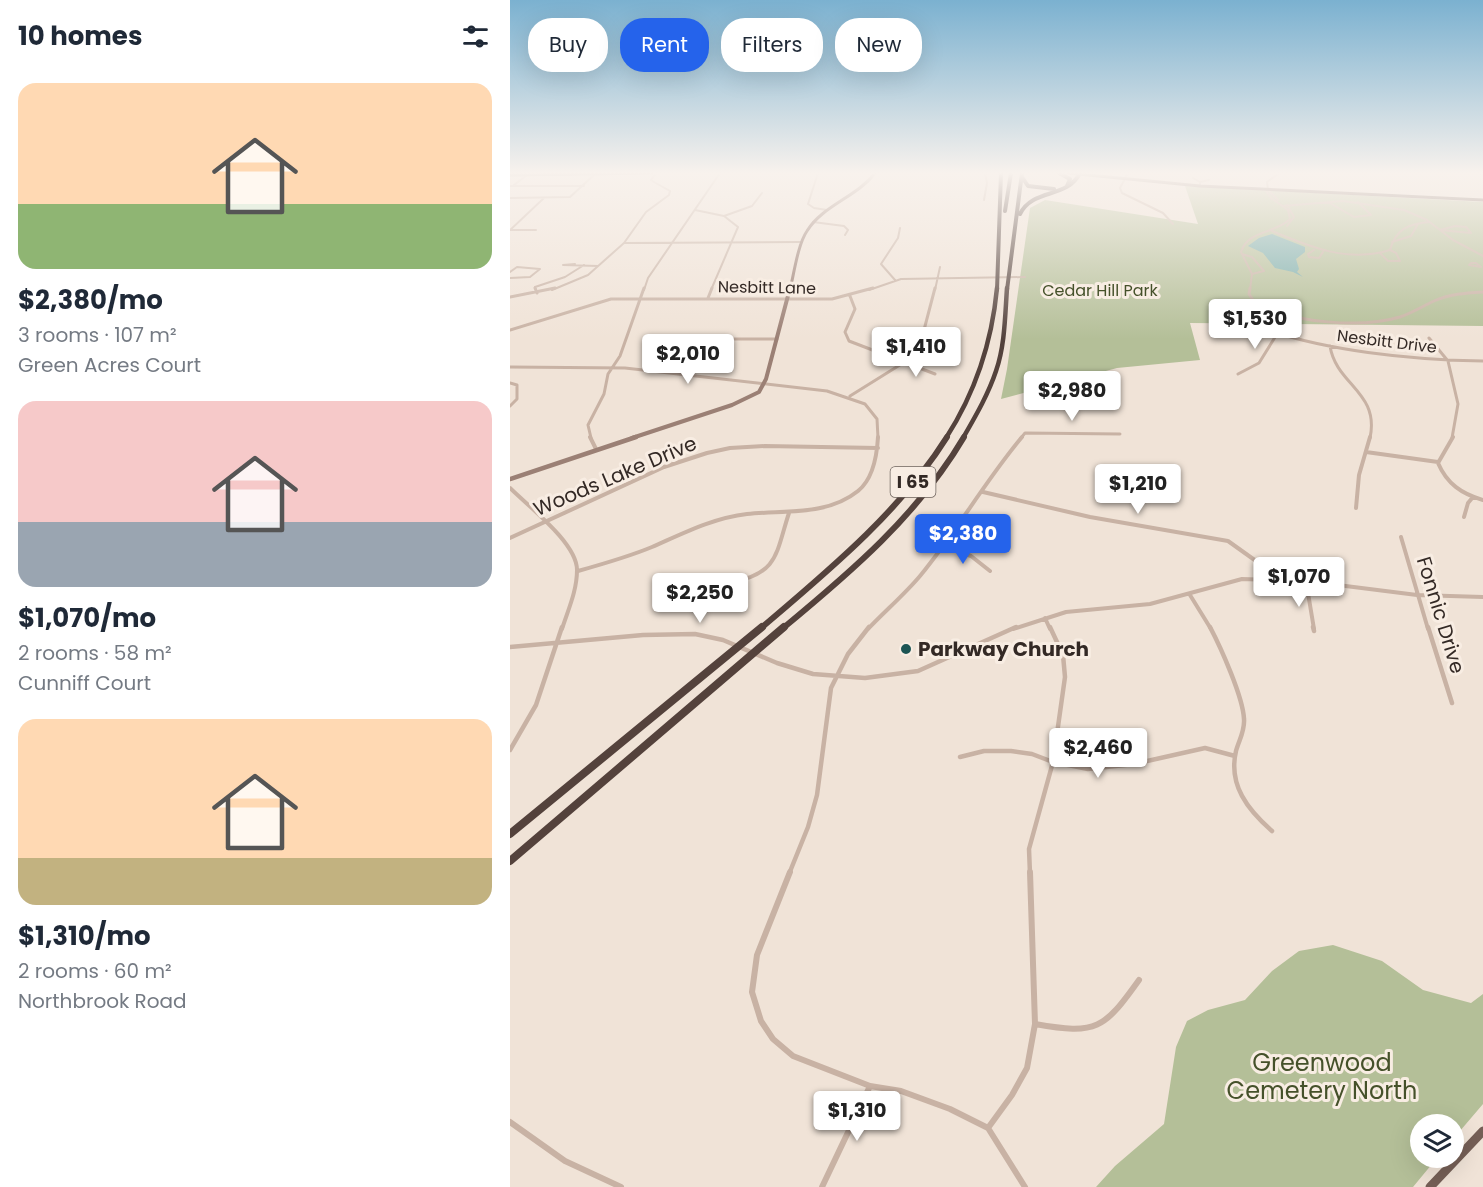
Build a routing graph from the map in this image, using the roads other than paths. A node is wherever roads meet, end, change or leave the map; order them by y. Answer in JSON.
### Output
{"nodes":[{"id":1,"x":634,"y":228,"type":"edge"},
{"id":2,"x":681,"y":228,"type":"edge"},
{"id":3,"x":738,"y":228,"type":"edge"},
{"id":4,"x":808,"y":228,"type":"edge"},
{"id":5,"x":846,"y":228,"type":"edge"},
{"id":6,"x":900,"y":228,"type":"dead end"},
{"id":7,"x":1001,"y":228,"type":"edge"},
{"id":8,"x":1003,"y":228,"type":"edge"},
{"id":9,"x":1016,"y":228,"type":"edge"},
{"id":10,"x":1278,"y":228,"type":"edge"},
{"id":11,"x":1403,"y":228,"type":"edge"},
{"id":12,"x":1416,"y":228,"type":"edge"},
{"id":13,"x":1448,"y":228,"type":"edge"},
{"id":14,"x":1467,"y":228,"type":"edge"},
{"id":15,"x":510,"y":230,"type":"edge"},
{"id":16,"x":536,"y":230,"type":"dead end"},
{"id":17,"x":1440,"y":230,"type":"junction"},
{"id":18,"x":1273,"y":231,"type":"junction"},
{"id":19,"x":845,"y":235,"type":"dead end"},
{"id":20,"x":1001,"y":240,"type":"junction"},
{"id":21,"x":801,"y":242,"type":"junction"},
{"id":22,"x":1392,"y":242,"type":"junction"},
{"id":23,"x":624,"y":243,"type":"junction"},
{"id":24,"x":670,"y":244,"type":"junction"},
{"id":25,"x":732,"y":244,"type":"junction"},
{"id":26,"x":1314,"y":249,"type":"junction"},
{"id":27,"x":1390,"y":250,"type":"junction"},
{"id":28,"x":1323,"y":252,"type":"junction"},
{"id":29,"x":1242,"y":253,"type":"junction"},
{"id":30,"x":1380,"y":253,"type":"junction"},
{"id":31,"x":1483,"y":256,"type":"edge"},
{"id":32,"x":575,"y":264,"type":"dead end"},
{"id":33,"x":1470,"y":264,"type":"dead end"},
{"id":34,"x":584,"y":265,"type":"junction"},
{"id":35,"x":1479,"y":265,"type":"dead end"},
{"id":36,"x":599,"y":266,"type":"junction"},
{"id":37,"x":940,"y":267,"type":"dead end"},
{"id":38,"x":510,"y":272,"type":"edge"},
{"id":39,"x":1252,"y":274,"type":"junction"},
{"id":40,"x":937,"y":277,"type":"junction"},
{"id":41,"x":1025,"y":277,"type":"dead end"},
{"id":42,"x":510,"y":278,"type":"edge"},
{"id":43,"x":895,"y":280,"type":"junction"},
{"id":44,"x":1483,"y":292,"type":"edge"},
{"id":45,"x":537,"y":293,"type":"junction"},
{"id":46,"x":850,"y":296,"type":"junction"},
{"id":47,"x":510,"y":297,"type":"edge"},
{"id":48,"x":642,"y":298,"type":"junction"},
{"id":49,"x":708,"y":298,"type":"junction"},
{"id":50,"x":787,"y":299,"type":"junction"},
{"id":51,"x":1256,"y":305,"type":"junction"},
{"id":52,"x":510,"y":330,"type":"edge"},
{"id":53,"x":1277,"y":334,"type":"junction"},
{"id":54,"x":721,"y":339,"type":"dead end"},
{"id":55,"x":777,"y":339,"type":"junction"},
{"id":56,"x":1429,"y":339,"type":"dead end"},
{"id":57,"x":1330,"y":346,"type":"junction"},
{"id":58,"x":1448,"y":361,"type":"junction"},
{"id":59,"x":1483,"y":361,"type":"edge"},
{"id":60,"x":903,"y":363,"type":"junction"},
{"id":61,"x":510,"y":367,"type":"edge"},
{"id":62,"x":613,"y":367,"type":"junction"},
{"id":63,"x":936,"y":374,"type":"dead end"},
{"id":64,"x":1238,"y":374,"type":"dead end"},
{"id":65,"x":510,"y":383,"type":"edge"},
{"id":66,"x":765,"y":384,"type":"junction"},
{"id":67,"x":850,"y":396,"type":"junction"},
{"id":68,"x":510,"y":406,"type":"edge"},
{"id":69,"x":1120,"y":434,"type":"dead end"},
{"id":70,"x":878,"y":448,"type":"junction"},
{"id":71,"x":596,"y":449,"type":"junction"},
{"id":72,"x":1366,"y":452,"type":"junction"},
{"id":73,"x":1438,"y":462,"type":"junction"},
{"id":74,"x":510,"y":480,"type":"edge"},
{"id":75,"x":510,"y":488,"type":"edge"},
{"id":76,"x":982,"y":492,"type":"junction"},
{"id":77,"x":1473,"y":497,"type":"junction"},
{"id":78,"x":1483,"y":500,"type":"edge"},
{"id":79,"x":1356,"y":508,"type":"dead end"},
{"id":80,"x":789,"y":513,"type":"junction"},
{"id":81,"x":1464,"y":517,"type":"dead end"},
{"id":82,"x":545,"y":521,"type":"junction"},
{"id":83,"x":1401,"y":537,"type":"dead end"},
{"id":84,"x":510,"y":538,"type":"edge"},
{"id":85,"x":942,"y":546,"type":"junction"},
{"id":86,"x":578,"y":571,"type":"junction"},
{"id":87,"x":990,"y":571,"type":"dead end"},
{"id":88,"x":1265,"y":578,"type":"junction"},
{"id":89,"x":1306,"y":581,"type":"junction"},
{"id":90,"x":733,"y":582,"type":"dead end"},
{"id":91,"x":1190,"y":595,"type":"junction"},
{"id":92,"x":1417,"y":596,"type":"junction"},
{"id":93,"x":1483,"y":597,"type":"edge"},
{"id":94,"x":1045,"y":618,"type":"junction"},
{"id":95,"x":1314,"y":631,"type":"dead end"},
{"id":96,"x":557,"y":643,"type":"junction"},
{"id":97,"x":510,"y":648,"type":"edge"},
{"id":98,"x":836,"y":677,"type":"junction"},
{"id":99,"x":1452,"y":703,"type":"dead end"},
{"id":100,"x":510,"y":750,"type":"edge"},
{"id":101,"x":960,"y":756,"type":"dead end"},
{"id":102,"x":1235,"y":756,"type":"junction"},
{"id":103,"x":1053,"y":762,"type":"junction"},
{"id":104,"x":1272,"y":831,"type":"dead end"},
{"id":105,"x":510,"y":834,"type":"edge"},
{"id":106,"x":510,"y":861,"type":"edge"},
{"id":107,"x":1139,"y":980,"type":"dead end"},
{"id":108,"x":1035,"y":1024,"type":"junction"},
{"id":109,"x":870,"y":1086,"type":"junction"},
{"id":110,"x":510,"y":1122,"type":"edge"},
{"id":111,"x":988,"y":1128,"type":"junction"},
{"id":112,"x":1483,"y":1131,"type":"edge"},
{"id":113,"x":621,"y":1187,"type":"edge"},
{"id":114,"x":822,"y":1187,"type":"edge"},
{"id":115,"x":1025,"y":1187,"type":"edge"},
{"id":116,"x":1430,"y":1187,"type":"edge"}],
"edges":[{"from":1,"to":23,"type":"street"},
{"from":2,"to":24,"type":"street"},
{"from":3,"to":25,"type":"street"},
{"from":4,"to":21,"type":"street"},
{"from":5,"to":19,"type":"street"},
{"from":6,"to":43,"type":"street"},
{"from":7,"to":20,"type":"highway"},
{"from":8,"to":20,"type":"highway","number":"I 65"},
{"from":9,"to":106,"type":"highway","number":"I 65"},
{"from":10,"to":18,"type":"street"},
{"from":11,"to":22,"type":"street"},
{"from":12,"to":22,"type":"street"},
{"from":13,"to":17,"type":"street"},
{"from":14,"to":17,"type":"street"},
{"from":15,"to":16,"type":"street"},
{"from":17,"to":31,"type":"street"},
{"from":18,"to":26,"type":"street"},
{"from":18,"to":29,"type":"street"},
{"from":20,"to":105,"type":"highway","number":"I 65"},
{"from":21,"to":25,"type":"street"},
{"from":21,"to":50,"type":"street"},
{"from":22,"to":27,"type":"street"},
{"from":23,"to":24,"type":"street"},
{"from":23,"to":36,"type":"street"},
{"from":24,"to":25,"type":"street"},
{"from":24,"to":48,"type":"street"},
{"from":25,"to":49,"type":"street"},
{"from":26,"to":28,"type":"street"},
{"from":26,"to":28,"type":"street"},
{"from":27,"to":30,"type":"street"},
{"from":27,"to":30,"type":"street"},
{"from":28,"to":30,"type":"street"},
{"from":29,"to":39,"type":"street","name":"Nesbitt Drive"},
{"from":29,"to":39,"type":"street","name":"Nesbitt Drive"},
{"from":32,"to":34,"type":"street"},
{"from":33,"to":35,"type":"street"},
{"from":34,"to":36,"type":"street"},
{"from":34,"to":45,"type":"street"},
{"from":36,"to":45,"type":"street"},
{"from":37,"to":40,"type":"street"},
{"from":38,"to":42,"type":"street"},
{"from":39,"to":51,"type":"street","name":"Nesbitt Drive"},
{"from":40,"to":41,"type":"street","name":"Nesbitt Lane"},
{"from":40,"to":43,"type":"street","name":"Nesbitt Lane"},
{"from":40,"to":60,"type":"street"},
{"from":43,"to":46,"type":"street","name":"Nesbitt Lane"},
{"from":44,"to":51,"type":"street"},
{"from":45,"to":47,"type":"street"},
{"from":46,"to":50,"type":"street","name":"Nesbitt Lane"},
{"from":46,"to":60,"type":"street"},
{"from":48,"to":49,"type":"street","name":"Nesbitt Lane"},
{"from":48,"to":52,"type":"street","name":"Nesbitt Lane"},
{"from":48,"to":62,"type":"street"},
{"from":49,"to":50,"type":"street","name":"Nesbitt Lane"},
{"from":50,"to":55,"type":"street"},
{"from":51,"to":53,"type":"street","name":"Nesbitt Drive"},
{"from":53,"to":57,"type":"street","name":"Nesbitt Drive"},
{"from":53,"to":64,"type":"street"},
{"from":54,"to":55,"type":"street"},
{"from":55,"to":66,"type":"street"},
{"from":56,"to":58,"type":"street"},
{"from":57,"to":58,"type":"street","name":"Nesbitt Drive"},
{"from":57,"to":72,"type":"street"},
{"from":58,"to":59,"type":"street","name":"Nesbitt Drive"},
{"from":58,"to":73,"type":"street"},
{"from":60,"to":63,"type":"street"},
{"from":60,"to":67,"type":"street"},
{"from":61,"to":62,"type":"street"},
{"from":62,"to":66,"type":"street"},
{"from":62,"to":71,"type":"street"},
{"from":65,"to":68,"type":"street"},
{"from":66,"to":67,"type":"street"},
{"from":66,"to":71,"type":"street"},
{"from":67,"to":70,"type":"street"},
{"from":69,"to":76,"type":"street"},
{"from":70,"to":80,"type":"street"},
{"from":70,"to":82,"type":"street","name":"Woods Lake Drive"},
{"from":71,"to":74,"type":"street"},
{"from":72,"to":73,"type":"street"},
{"from":72,"to":79,"type":"street"},
{"from":73,"to":77,"type":"street"},
{"from":75,"to":82,"type":"street"},
{"from":76,"to":85,"type":"street"},
{"from":76,"to":88,"type":"street"},
{"from":77,"to":78,"type":"street"},
{"from":77,"to":81,"type":"street"},
{"from":80,"to":86,"type":"street"},
{"from":80,"to":90,"type":"street"},
{"from":82,"to":84,"type":"street","name":"Woods Lake Drive"},
{"from":82,"to":86,"type":"street"},
{"from":83,"to":92,"type":"street","name":"Fonnic Drive"},
{"from":85,"to":87,"type":"street"},
{"from":85,"to":98,"type":"street"},
{"from":86,"to":96,"type":"street"},
{"from":88,"to":89,"type":"street"},
{"from":88,"to":91,"type":"street"},
{"from":89,"to":92,"type":"street"},
{"from":89,"to":95,"type":"street"},
{"from":91,"to":94,"type":"street"},
{"from":91,"to":102,"type":"street"},
{"from":92,"to":93,"type":"street"},
{"from":92,"to":99,"type":"street","name":"Fonnic Drive"},
{"from":94,"to":98,"type":"street"},
{"from":94,"to":103,"type":"street"},
{"from":96,"to":97,"type":"street"},
{"from":96,"to":98,"type":"street"},
{"from":96,"to":100,"type":"street"},
{"from":98,"to":109,"type":"street"},
{"from":101,"to":103,"type":"street"},
{"from":102,"to":103,"type":"street"},
{"from":102,"to":104,"type":"street"},
{"from":103,"to":108,"type":"street"},
{"from":107,"to":108,"type":"street"},
{"from":108,"to":111,"type":"street"},
{"from":109,"to":111,"type":"street"},
{"from":109,"to":114,"type":"street"},
{"from":110,"to":113,"type":"street"},
{"from":111,"to":115,"type":"street"},
{"from":112,"to":116,"type":"main road"}]}
